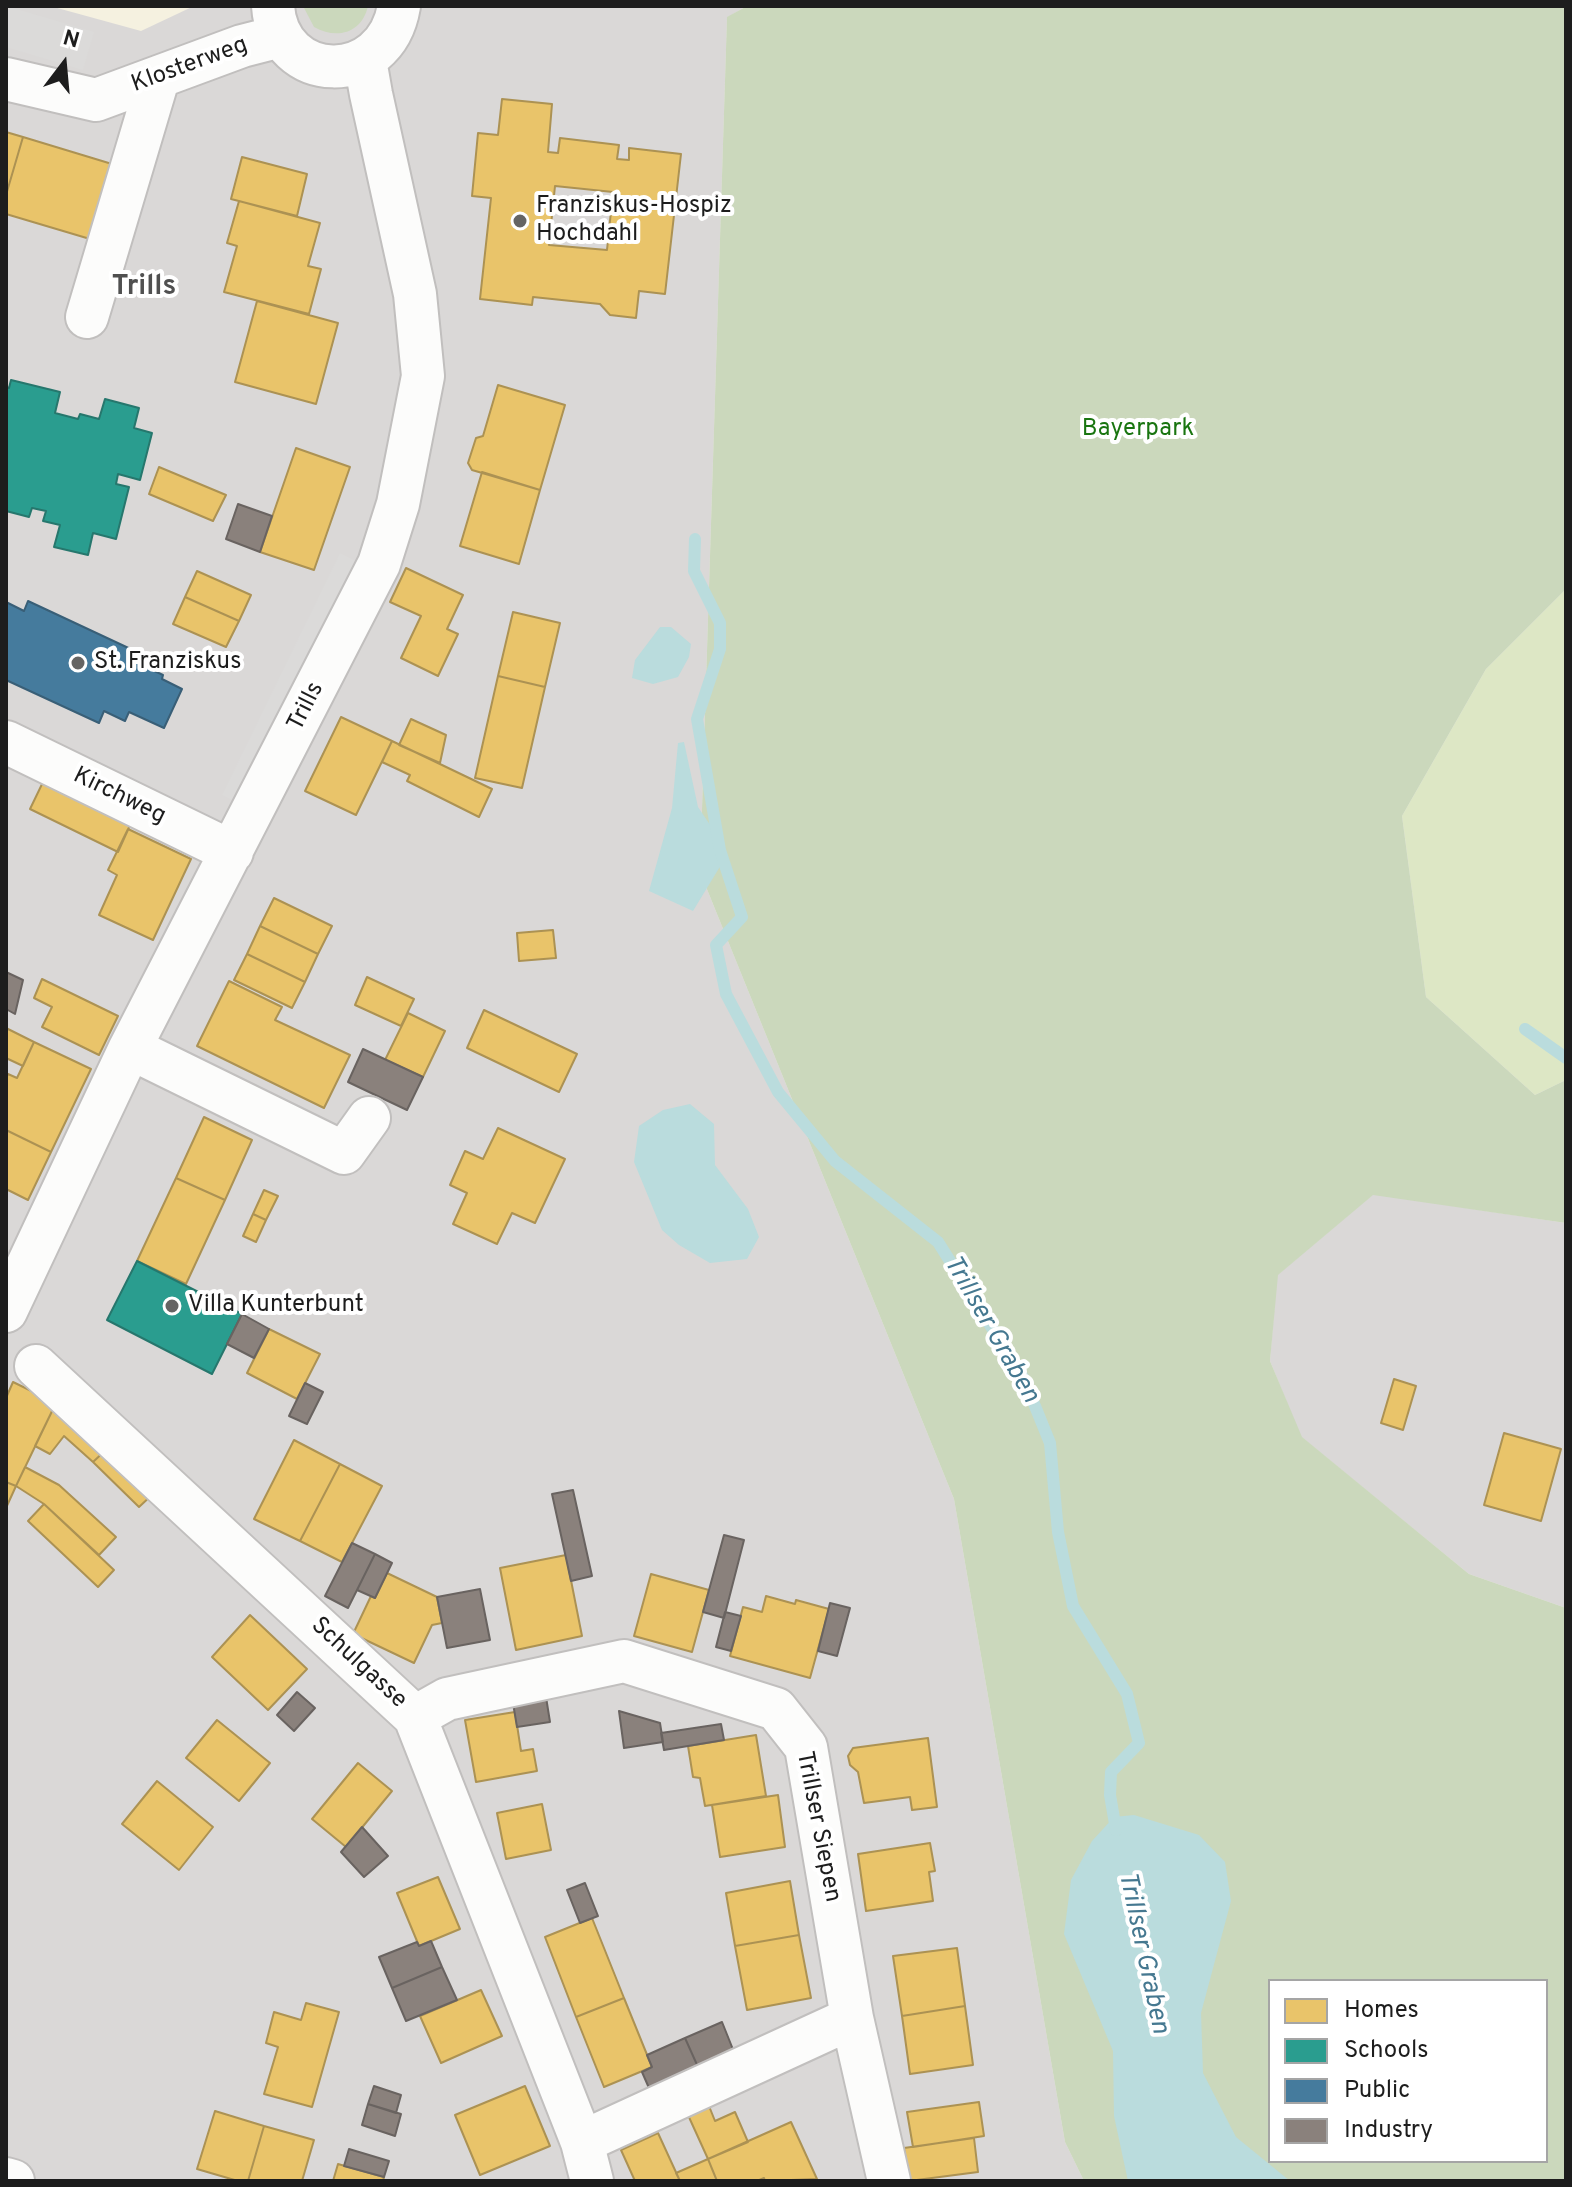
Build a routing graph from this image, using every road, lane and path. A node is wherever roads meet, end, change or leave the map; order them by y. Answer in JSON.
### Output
{"nodes":[{"id":1,"x":399,"y":6,"type":"edge"},
{"id":2,"x":277,"y":21,"type":"edge"},
{"id":3,"x":365,"y":60,"type":"junction"},
{"id":4,"x":6,"y":79,"type":"edge"},
{"id":5,"x":158,"y":79,"type":"junction"},
{"id":6,"x":87,"y":317,"type":"dead end"},
{"id":7,"x":6,"y":742,"type":"edge"},
{"id":8,"x":232,"y":852,"type":"junction"},
{"id":9,"x":130,"y":1048,"type":"junction"},
{"id":10,"x":369,"y":1118,"type":"dead end"},
{"id":11,"x":6,"y":1311,"type":"edge"},
{"id":12,"x":36,"y":1366,"type":"dead end"},
{"id":13,"x":415,"y":1717,"type":"junction"},
{"id":14,"x":852,"y":2018,"type":"junction"},
{"id":15,"x":587,"y":2161,"type":"edge"},
{"id":16,"x":6,"y":2179,"type":"edge"},
{"id":17,"x":13,"y":2181,"type":"edge"},
{"id":18,"x":889,"y":2181,"type":"edge"}],
"edges":[{"from":1,"to":3,"type":"street"},
{"from":2,"to":3,"type":"street"},
{"from":2,"to":5,"type":"street","name":"Klosterweg"},
{"from":3,"to":8,"type":"street","name":"Trills"},
{"from":4,"to":5,"type":"street","name":"Klosterweg"},
{"from":5,"to":6,"type":"street"},
{"from":7,"to":8,"type":"street","name":"Kirchweg"},
{"from":8,"to":9,"type":"street","name":"Trills"},
{"from":9,"to":10,"type":"street"},
{"from":9,"to":11,"type":"street","name":"Trills"},
{"from":12,"to":13,"type":"street","name":"Schulgasse"},
{"from":13,"to":14,"type":"street","name":"Trillser Siepen"},
{"from":13,"to":15,"type":"street","name":"Schulgasse"},
{"from":14,"to":15,"type":"street","name":"Schulgasse"},
{"from":14,"to":18,"type":"street","name":"Trillser Siepen"},
{"from":16,"to":17,"type":"street"}]}
